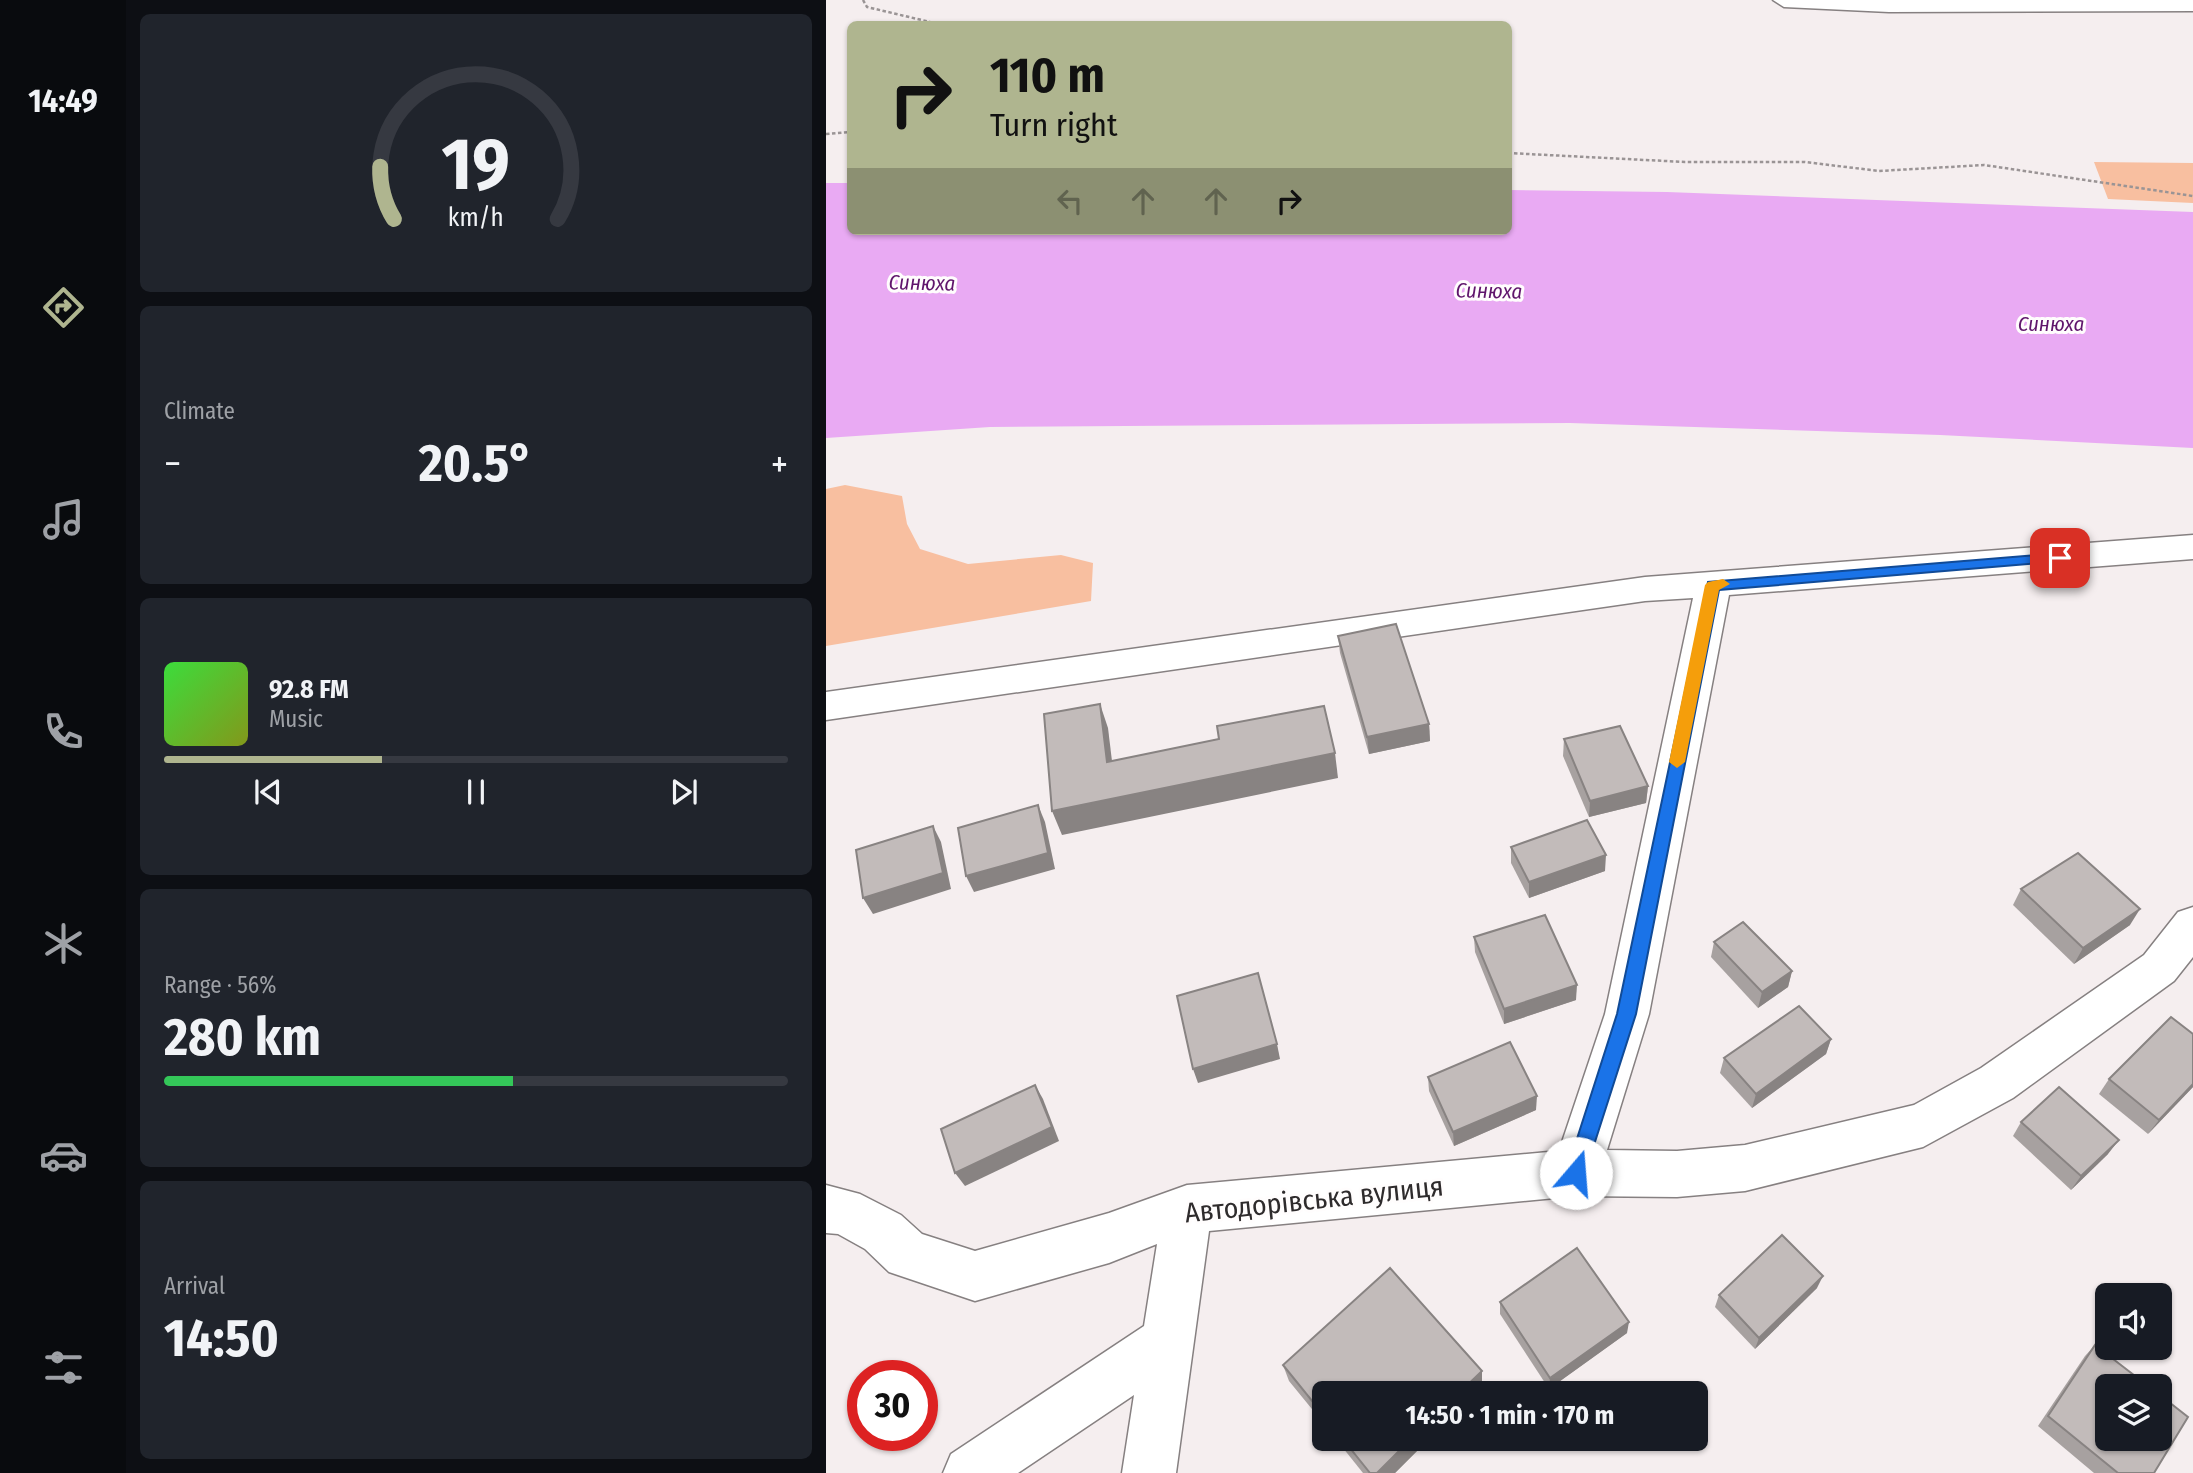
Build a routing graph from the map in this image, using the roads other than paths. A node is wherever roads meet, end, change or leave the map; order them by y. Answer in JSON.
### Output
{"nodes":[{"id":1,"x":1784,"y":0,"type":"edge"},
{"id":2,"x":2193,"y":4,"type":"edge"},
{"id":3,"x":2193,"y":547,"type":"edge"},
{"id":4,"x":1713,"y":585,"type":"junction"},
{"id":5,"x":826,"y":706,"type":"edge"},
{"id":6,"x":2193,"y":925,"type":"edge"},
{"id":7,"x":1576,"y":1173,"type":"junction"},
{"id":8,"x":826,"y":1209,"type":"edge"},
{"id":9,"x":1187,"y":1209,"type":"junction"},
{"id":10,"x":1168,"y":1341,"type":"junction"},
{"id":11,"x":970,"y":1473,"type":"edge"},
{"id":12,"x":1149,"y":1473,"type":"edge"}],
"edges":[{"from":1,"to":2,"type":"street"},
{"from":3,"to":4,"type":"street"},
{"from":4,"to":5,"type":"street"},
{"from":4,"to":7,"type":"street"},
{"from":6,"to":7,"type":"street","name":"Автодорівська вулиця"},
{"from":7,"to":9,"type":"street","name":"Автодорівська вулиця"},
{"from":8,"to":9,"type":"street","name":"Автодорівська вулиця"},
{"from":9,"to":10,"type":"street"},
{"from":10,"to":11,"type":"street"},
{"from":10,"to":12,"type":"street"}]}
